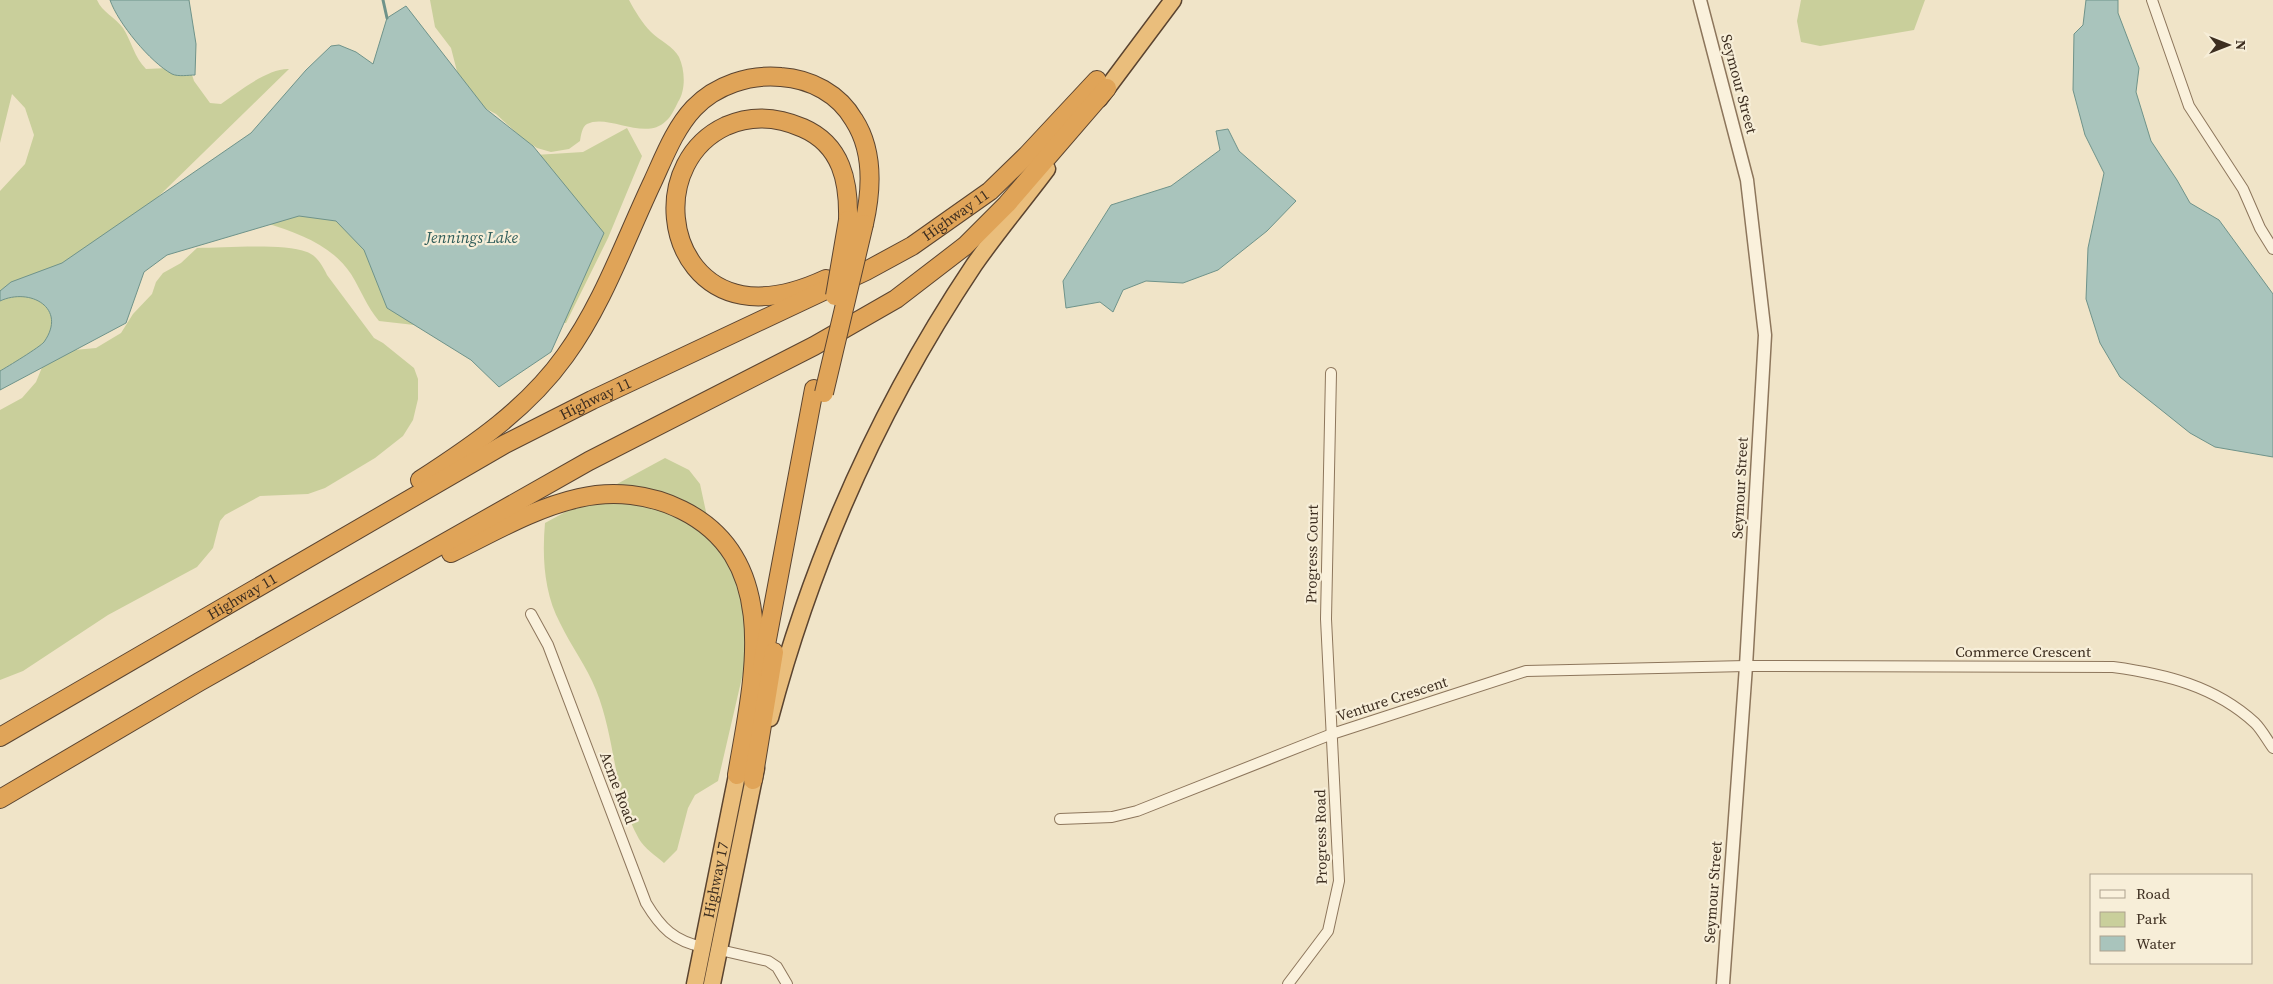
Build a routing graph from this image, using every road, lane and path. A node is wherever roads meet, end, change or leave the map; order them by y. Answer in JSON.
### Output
{"nodes":[{"id":1,"x":1173,"y":0,"type":"edge"},
{"id":2,"x":1700,"y":0,"type":"edge"},
{"id":3,"x":2152,"y":0,"type":"edge"},
{"id":4,"x":1102,"y":84,"type":"junction"},
{"id":5,"x":967,"y":208,"type":"junction"},
{"id":6,"x":856,"y":222,"type":"junction"},
{"id":7,"x":2273,"y":249,"type":"edge"},
{"id":8,"x":1331,"y":374,"type":"dead end"},
{"id":9,"x":250,"y":591,"type":"junction"},
{"id":10,"x":531,"y":614,"type":"dead end"},
{"id":11,"x":282,"y":635,"type":"junction"},
{"id":12,"x":1746,"y":666,"type":"junction"},
{"id":13,"x":1332,"y":734,"type":"junction"},
{"id":14,"x":0,"y":737,"type":"edge"},
{"id":15,"x":2273,"y":748,"type":"edge"},
{"id":16,"x":745,"y":777,"type":"junction"},
{"id":17,"x":0,"y":798,"type":"edge"},
{"id":18,"x":1060,"y":819,"type":"dead end"},
{"id":19,"x":703,"y":947,"type":"junction"},
{"id":20,"x":720,"y":950,"type":"junction"},
{"id":21,"x":695,"y":984,"type":"edge"},
{"id":22,"x":712,"y":984,"type":"edge"},
{"id":23,"x":787,"y":984,"type":"edge"},
{"id":24,"x":1288,"y":984,"type":"edge"},
{"id":25,"x":1723,"y":984,"type":"edge"}],
"edges":[{"from":1,"to":4,"type":"highway"},
{"from":2,"to":12,"type":"street","name":"Seymour Street"},
{"from":3,"to":7,"type":"street"},
{"from":4,"to":5,"type":"highway","name":"Highway 11"},
{"from":4,"to":11,"type":"highway","name":"Highway 11"},
{"from":4,"to":16,"type":"highway"},
{"from":5,"to":6,"type":"highway"},
{"from":5,"to":9,"type":"highway","name":"Highway 11"},
{"from":6,"to":9,"type":"highway"},
{"from":6,"to":16,"type":"highway","bridge":true},
{"from":8,"to":13,"type":"street","name":"Progress Court"},
{"from":9,"to":14,"type":"highway","name":"Highway 11"},
{"from":10,"to":19,"type":"street","name":"Acme Road"},
{"from":11,"to":16,"type":"highway"},
{"from":11,"to":17,"type":"highway","name":"Highway 11"},
{"from":12,"to":13,"type":"street","name":"Venture Crescent"},
{"from":12,"to":15,"type":"street","name":"Commerce Crescent"},
{"from":12,"to":25,"type":"street","name":"Seymour Street"},
{"from":13,"to":18,"type":"street","name":"Venture Crescent"},
{"from":13,"to":24,"type":"street","name":"Progress Road"},
{"from":16,"to":19,"type":"highway","name":"Highway 17"},
{"from":16,"to":20,"type":"highway","name":"Highway 17"},
{"from":19,"to":20,"type":"highway"},
{"from":19,"to":21,"type":"highway","name":"Highway 17"},
{"from":20,"to":22,"type":"highway","name":"Highway 17"},
{"from":20,"to":23,"type":"street"}]}
